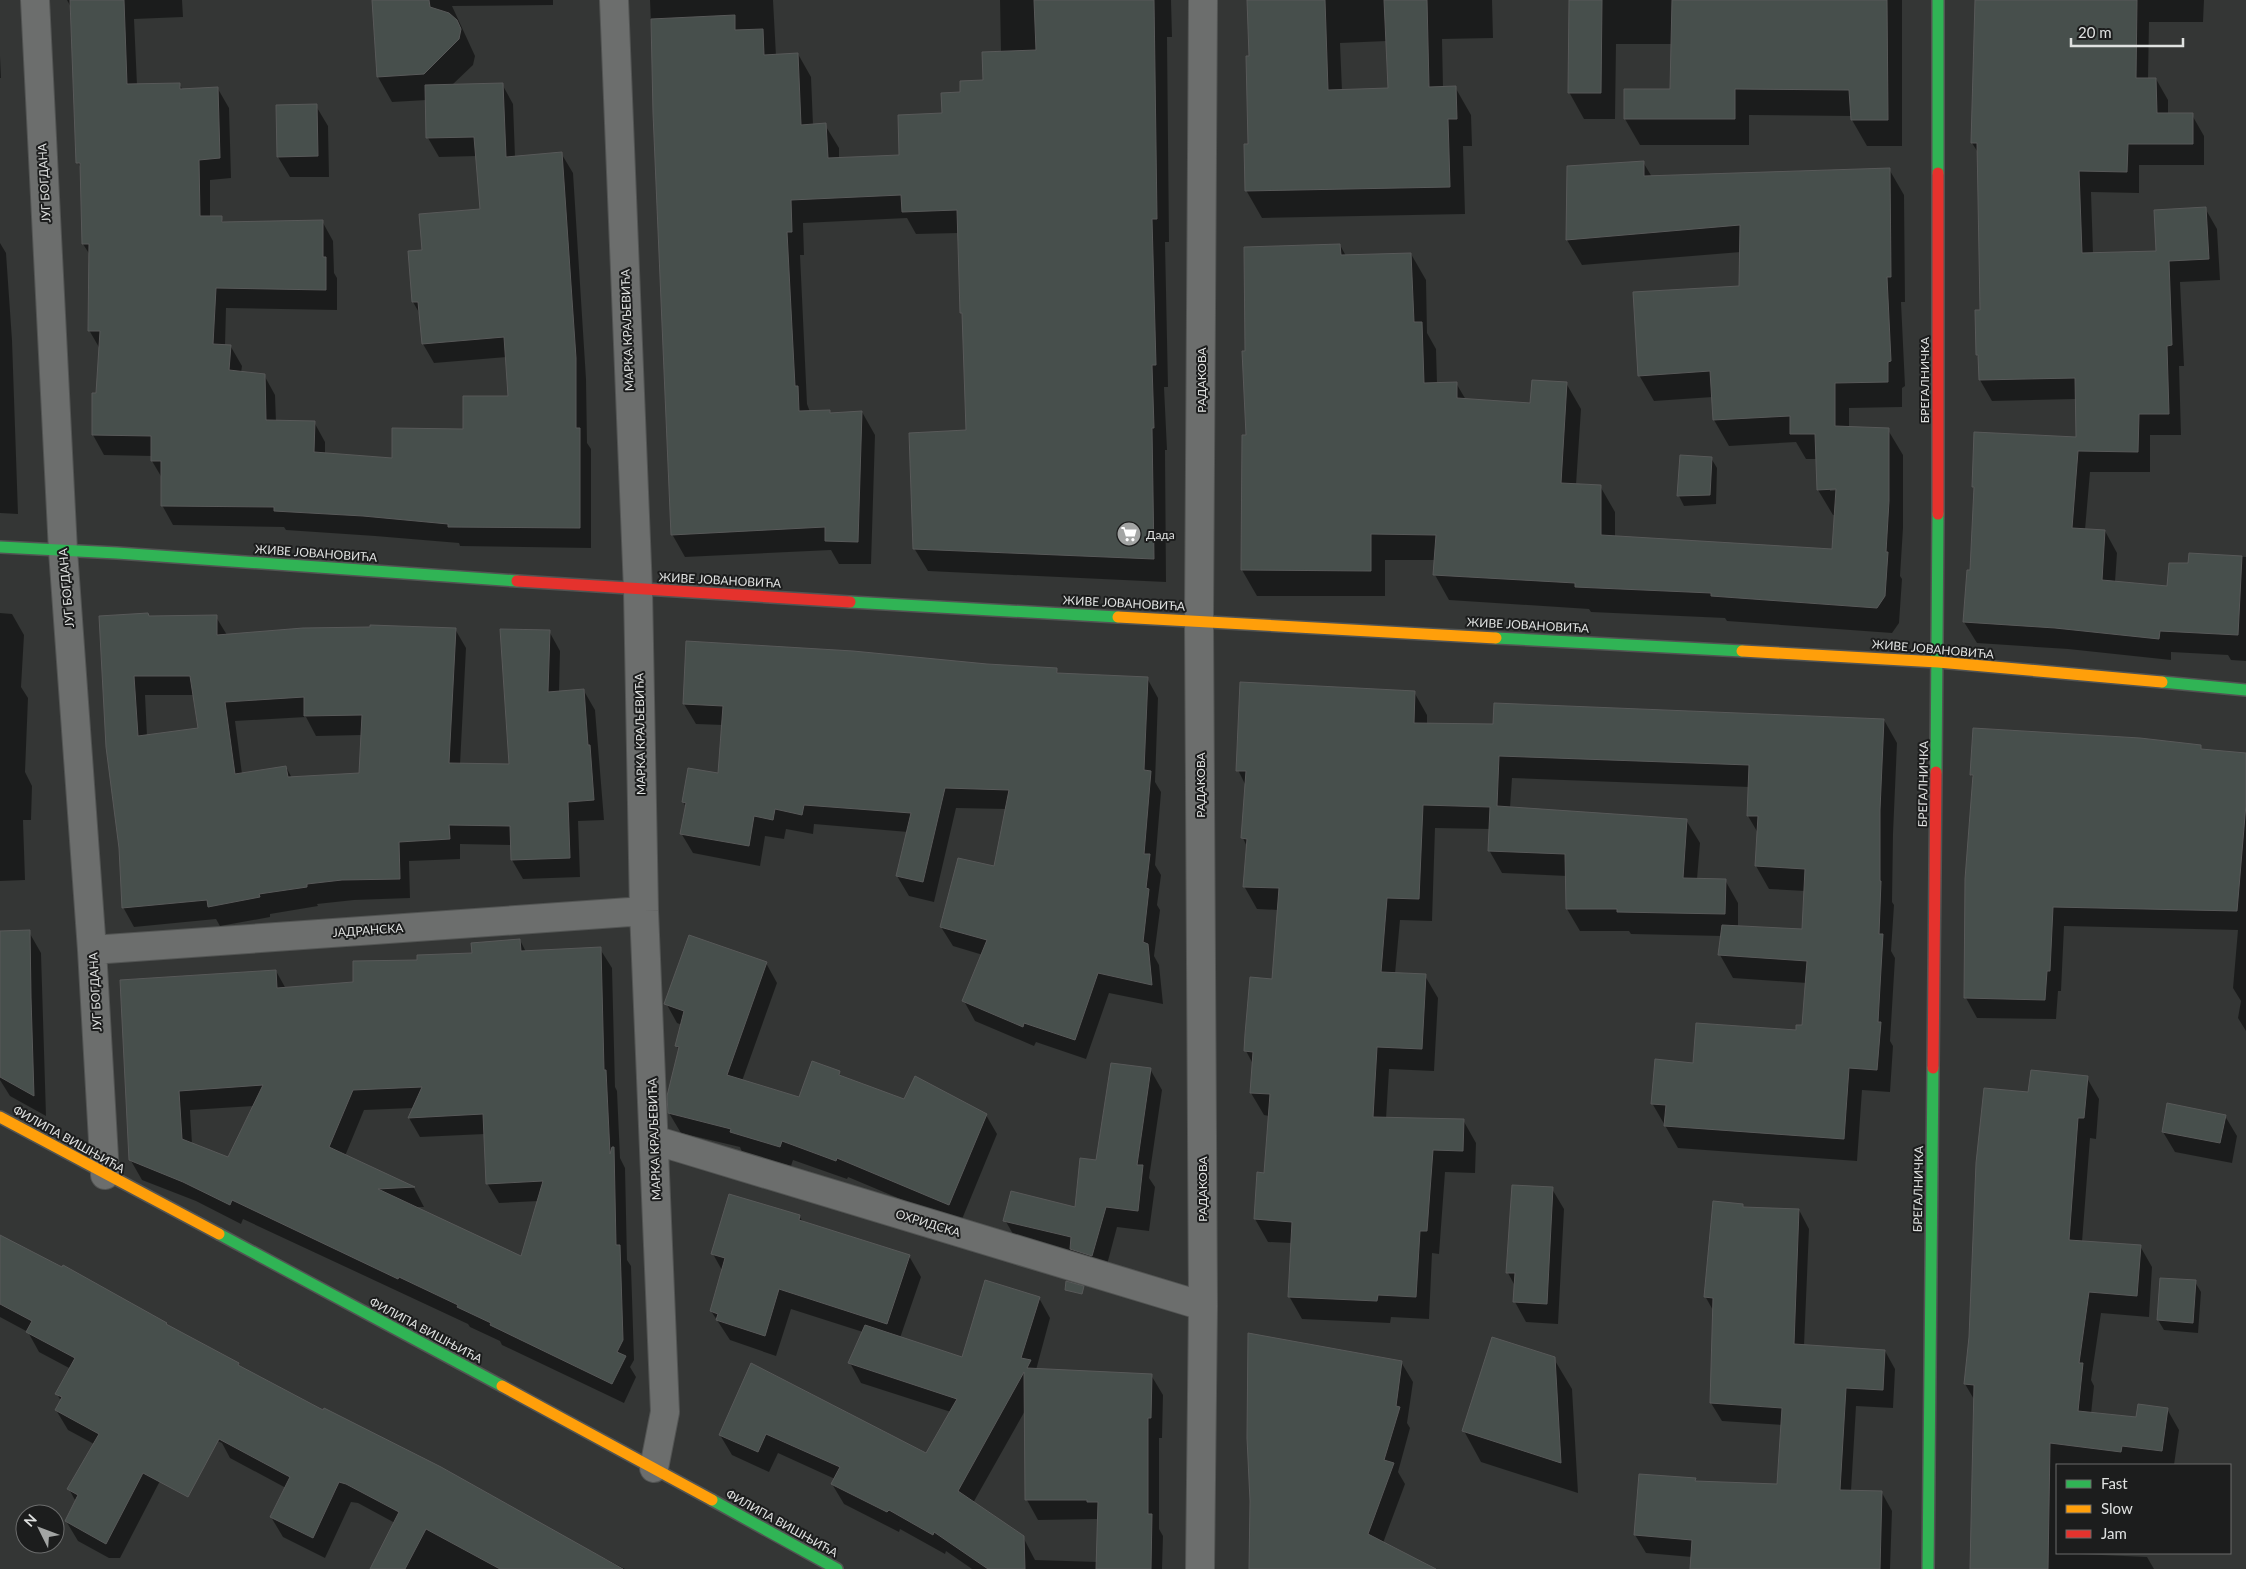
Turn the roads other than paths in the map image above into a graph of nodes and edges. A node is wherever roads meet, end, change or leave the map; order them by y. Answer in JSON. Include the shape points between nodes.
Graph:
{"nodes":[{"id":1,"x":35,"y":0,"type":"edge"},
{"id":2,"x":614,"y":0,"type":"edge"},
{"id":3,"x":1203,"y":0,"type":"edge"},
{"id":4,"x":1938,"y":0,"type":"edge"},
{"id":5,"x":0,"y":547,"type":"edge"},
{"id":6,"x":63,"y":551,"type":"junction"},
{"id":7,"x":638,"y":590,"type":"junction"},
{"id":8,"x":1199,"y":620,"type":"junction"},
{"id":9,"x":1938,"y":662,"type":"junction"},
{"id":10,"x":2246,"y":690,"type":"edge"},
{"id":11,"x":644,"y":911,"type":"junction"},
{"id":12,"x":92,"y":950,"type":"junction"},
{"id":13,"x":0,"y":1117,"type":"edge"},
{"id":14,"x":654,"y":1140,"type":"junction"},
{"id":15,"x":105,"y":1175,"type":"junction"},
{"id":16,"x":1203,"y":1306,"type":"junction"},
{"id":17,"x":654,"y":1468,"type":"junction"},
{"id":18,"x":837,"y":1569,"type":"edge"},
{"id":19,"x":1200,"y":1569,"type":"edge"},
{"id":20,"x":1928,"y":1569,"type":"edge"}],
"edges":[{"from":1,"to":6,"type":"street","name":"ЈУГ БОГДАНА"},
{"from":2,"to":7,"type":"street","name":"МАРКА КРАЉЕВИЋА"},
{"from":3,"to":8,"type":"street","name":"РАДАКОВА"},
{"from":4,"to":9,"type":"street","name":"БРЕГАЛНИЧКА"},
{"from":5,"to":6,"type":"street","name":"ЖИВЕ ЈОВАНОВИЋА"},
{"from":6,"to":7,"type":"street","name":"ЖИВЕ ЈОВАНОВИЋА"},
{"from":6,"to":12,"type":"street","name":"ЈУГ БОГДАНА"},
{"from":7,"to":8,"type":"street","name":"ЖИВЕ ЈОВАНОВИЋА"},
{"from":7,"to":11,"type":"street","name":"МАРКА КРАЉЕВИЋА"},
{"from":8,"to":9,"type":"street","name":"ЖИВЕ ЈОВАНОВИЋА"},
{"from":8,"to":16,"type":"street","name":"РАДАКОВА"},
{"from":9,"to":10,"type":"street","name":"ЖИВЕ ЈОВАНОВИЋА"},
{"from":9,"to":20,"type":"street","name":"БРЕГАЛНИЧКА"},
{"from":11,"to":12,"type":"street","name":"ЈАДРАНСКА"},
{"from":11,"to":14,"type":"street","name":"МАРКА КРАЉЕВИЋА"},
{"from":12,"to":15,"type":"street","name":"ЈУГ БОГДАНА"},
{"from":13,"to":15,"type":"street","name":"ФИЛИПА ВИШЊИЋА"},
{"from":14,"to":16,"type":"street","name":"ОХРИДСКА"},
{"from":14,"to":17,"type":"street","name":"МАРКА КРАЉЕВИЋА","via":[[665,1412]]},
{"from":15,"to":17,"type":"street","name":"ФИЛИПА ВИШЊИЋА"},
{"from":16,"to":19,"type":"street","name":"РАДАКОВА"},
{"from":17,"to":18,"type":"street","name":"ФИЛИПА ВИШЊИЋА"}]}
